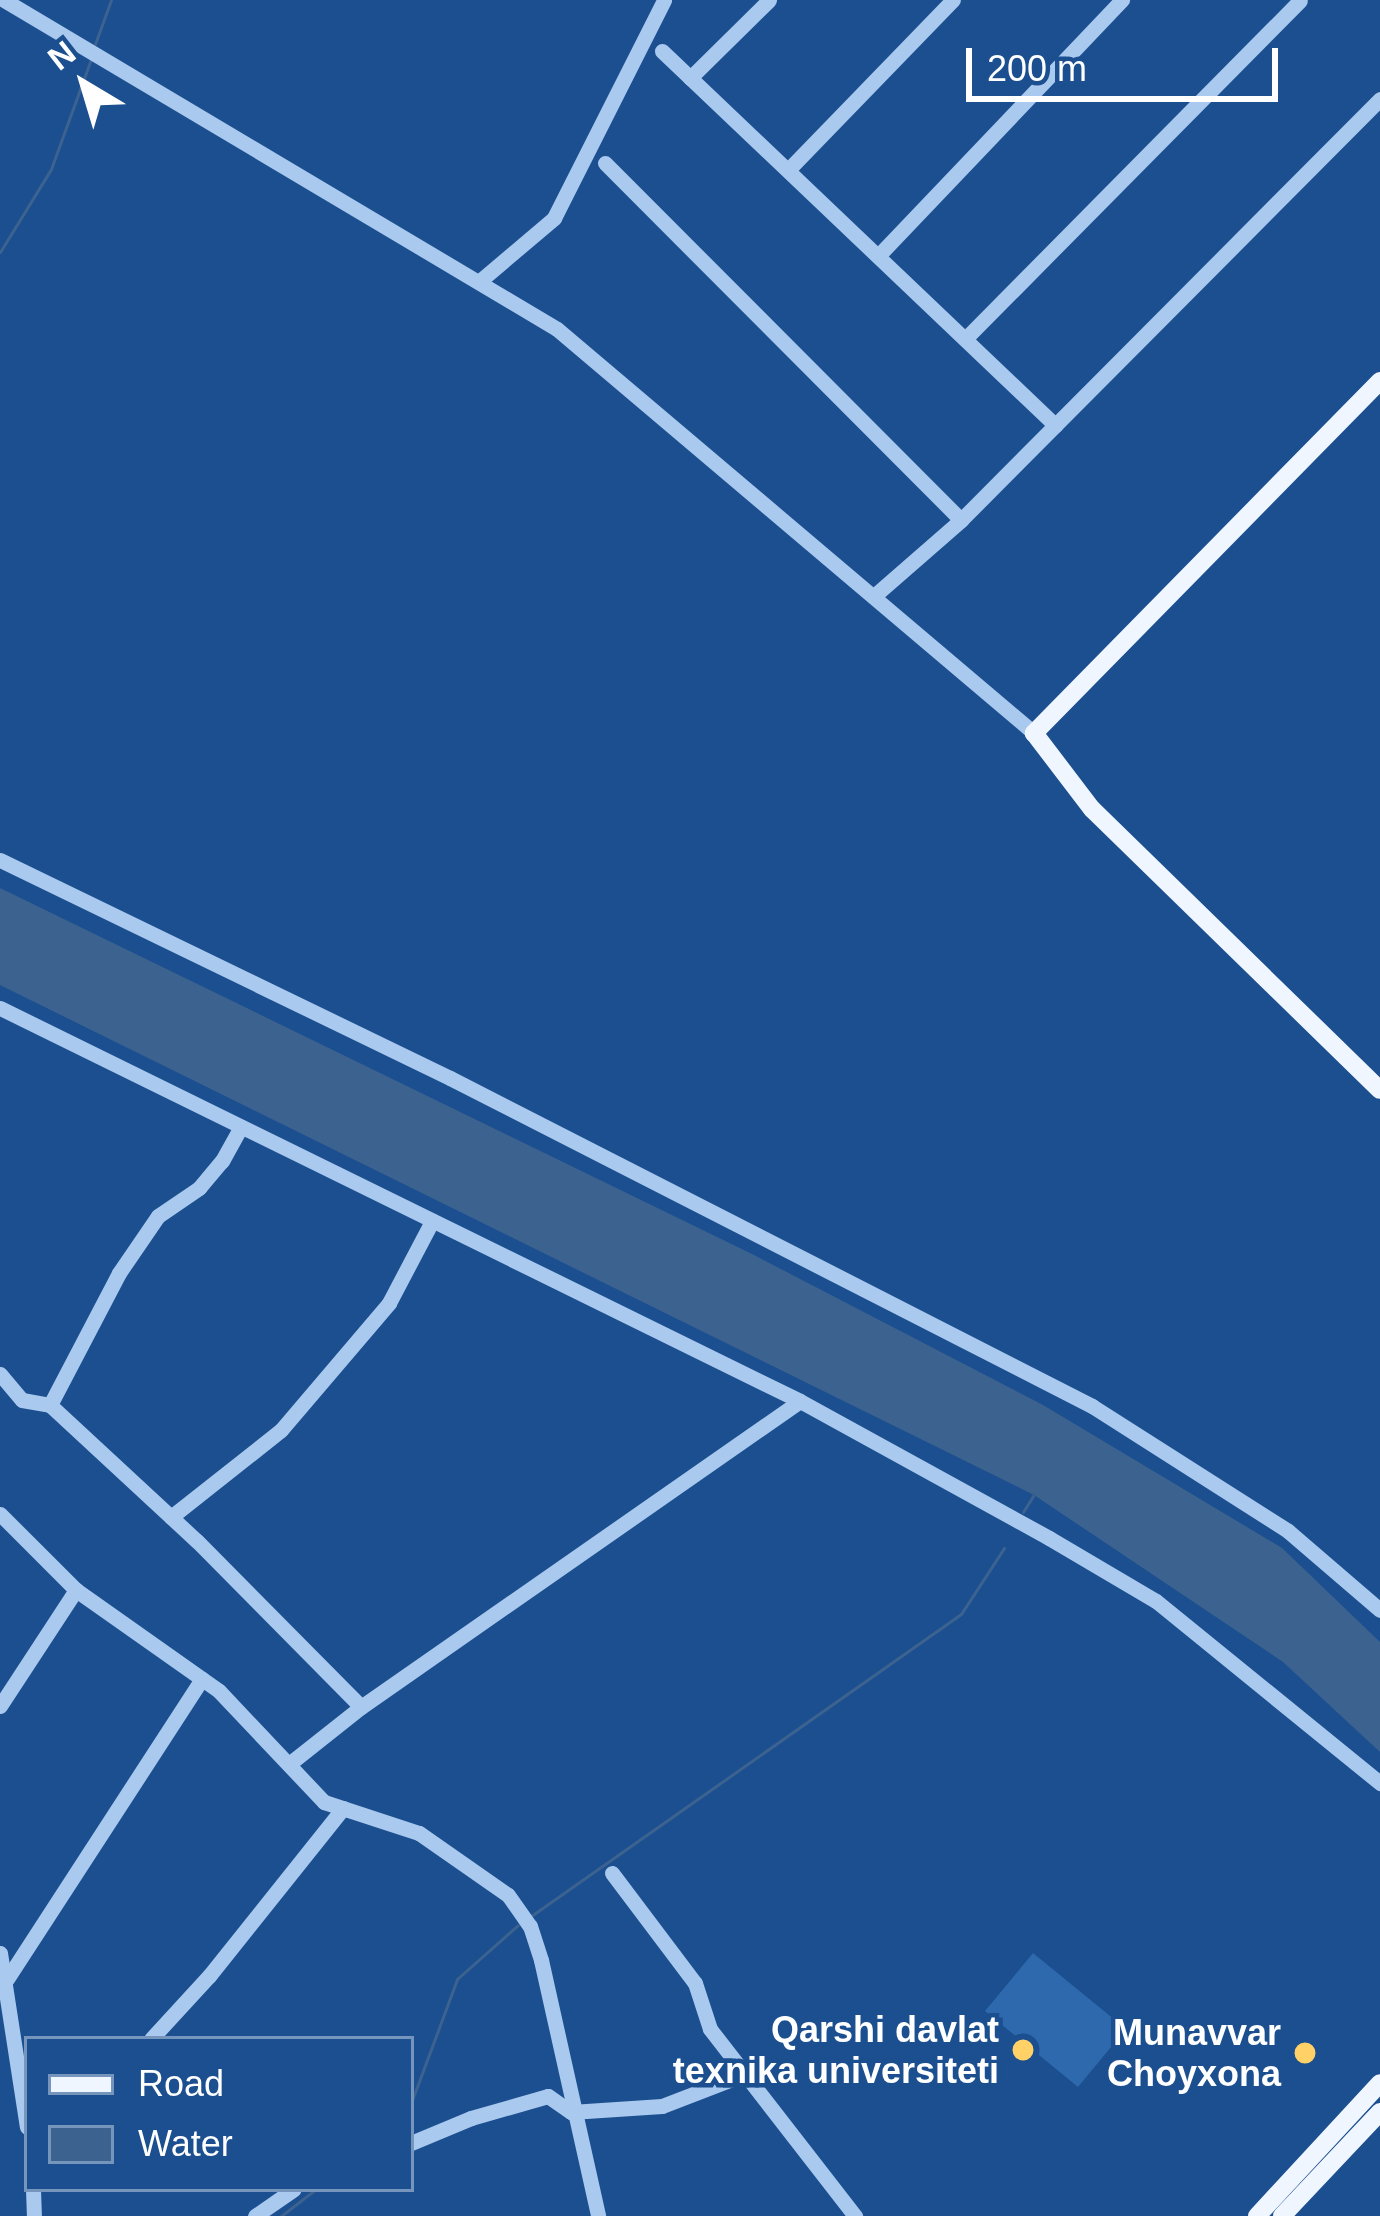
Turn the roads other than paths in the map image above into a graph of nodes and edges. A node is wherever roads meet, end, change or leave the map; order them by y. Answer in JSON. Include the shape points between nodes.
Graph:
{"nodes":[{"id":1,"x":4,"y":0,"type":"edge"},
{"id":2,"x":664,"y":0,"type":"edge"},
{"id":3,"x":769,"y":0,"type":"edge"},
{"id":4,"x":953,"y":0,"type":"edge"},
{"id":5,"x":1121,"y":0,"type":"edge"},
{"id":6,"x":1300,"y":1,"type":"edge"},
{"id":7,"x":662,"y":51,"type":"dead end"},
{"id":8,"x":690,"y":78,"type":"junction"},
{"id":9,"x":1380,"y":99,"type":"edge"},
{"id":10,"x":605,"y":163,"type":"dead end"},
{"id":11,"x":788,"y":170,"type":"junction"},
{"id":12,"x":878,"y":256,"type":"junction"},
{"id":13,"x":481,"y":280,"type":"junction"},
{"id":14,"x":965,"y":339,"type":"junction"},
{"id":15,"x":1380,"y":381,"type":"edge"},
{"id":16,"x":1055,"y":425,"type":"junction"},
{"id":17,"x":961,"y":520,"type":"junction"},
{"id":18,"x":874,"y":596,"type":"junction"},
{"id":19,"x":1034,"y":733,"type":"junction"},
{"id":20,"x":0,"y":860,"type":"edge"},
{"id":21,"x":5,"y":1011,"type":"edge"},
{"id":22,"x":0,"y":1030,"type":"edge"},
{"id":23,"x":1380,"y":1090,"type":"edge"},
{"id":24,"x":241,"y":1127,"type":"junction"},
{"id":25,"x":432,"y":1221,"type":"junction"},
{"id":26,"x":0,"y":1374,"type":"edge"},
{"id":27,"x":800,"y":1401,"type":"junction"},
{"id":28,"x":50,"y":1405,"type":"junction"},
{"id":29,"x":0,"y":1514,"type":"edge"},
{"id":30,"x":171,"y":1517,"type":"junction"},
{"id":31,"x":76,"y":1590,"type":"junction"},
{"id":32,"x":1380,"y":1610,"type":"edge"},
{"id":33,"x":202,"y":1679,"type":"junction"},
{"id":34,"x":0,"y":1706,"type":"edge"},
{"id":35,"x":362,"y":1707,"type":"junction"},
{"id":36,"x":289,"y":1764,"type":"junction"},
{"id":37,"x":1380,"y":1783,"type":"edge"},
{"id":38,"x":343,"y":1808,"type":"junction"},
{"id":39,"x":612,"y":1874,"type":"dead end"},
{"id":40,"x":0,"y":1953,"type":"edge"},
{"id":41,"x":7,"y":1978,"type":"junction"},
{"id":42,"x":154,"y":2036,"type":"edge"},
{"id":43,"x":745,"y":2074,"type":"junction"},
{"id":44,"x":1379,"y":2086,"type":"edge"},
{"id":45,"x":24,"y":2105,"type":"edge"},
{"id":46,"x":571,"y":2112,"type":"junction"},
{"id":47,"x":1380,"y":2112,"type":"edge"},
{"id":48,"x":414,"y":2142,"type":"edge"},
{"id":49,"x":290,"y":2192,"type":"edge"},
{"id":50,"x":255,"y":2216,"type":"edge"},
{"id":51,"x":598,"y":2216,"type":"edge"},
{"id":52,"x":855,"y":2216,"type":"edge"},
{"id":53,"x":1257,"y":2216,"type":"edge"},
{"id":54,"x":1282,"y":2216,"type":"edge"}],
"edges":[{"from":1,"to":13,"type":"street"},
{"from":2,"to":13,"type":"street","via":[[554,218]]},
{"from":3,"to":8,"type":"street"},
{"from":4,"to":11,"type":"street"},
{"from":5,"to":12,"type":"street"},
{"from":6,"to":14,"type":"street"},
{"from":7,"to":8,"type":"street"},
{"from":8,"to":11,"type":"street"},
{"from":9,"to":16,"type":"street"},
{"from":10,"to":17,"type":"street"},
{"from":11,"to":12,"type":"street"},
{"from":12,"to":14,"type":"street"},
{"from":13,"to":18,"type":"street","via":[[557,329]]},
{"from":14,"to":16,"type":"street"},
{"from":15,"to":19,"type":"main road"},
{"from":16,"to":17,"type":"street"},
{"from":17,"to":18,"type":"street"},
{"from":18,"to":19,"type":"street"},
{"from":19,"to":23,"type":"main road","via":[[1092,809]]},
{"from":20,"to":32,"type":"street","via":[[450,1078],[1092,1406],[1288,1532]]},
{"from":21,"to":22,"type":"street"},
{"from":21,"to":24,"type":"street"},
{"from":24,"to":25,"type":"street"},
{"from":24,"to":28,"type":"street","via":[[222,1161],[158,1216],[118,1273]]},
{"from":25,"to":27,"type":"street"},
{"from":25,"to":30,"type":"street","via":[[389,1303],[281,1430]]},
{"from":26,"to":28,"type":"street","via":[[22,1400]]},
{"from":27,"to":35,"type":"street"},
{"from":27,"to":37,"type":"street","via":[[1156,1601]]},
{"from":28,"to":30,"type":"street"},
{"from":29,"to":31,"type":"street"},
{"from":30,"to":35,"type":"street"},
{"from":31,"to":33,"type":"street"},
{"from":31,"to":34,"type":"street"},
{"from":33,"to":36,"type":"street"},
{"from":33,"to":41,"type":"street"},
{"from":35,"to":36,"type":"street"},
{"from":36,"to":38,"type":"street","via":[[324,1802]]},
{"from":38,"to":42,"type":"street"},
{"from":38,"to":46,"type":"street","via":[[418,1833],[508,1894],[541,1960]]},
{"from":39,"to":43,"type":"street","via":[[695,1983],[710,2029]]},
{"from":40,"to":41,"type":"street"},
{"from":41,"to":45,"type":"street"},
{"from":43,"to":46,"type":"street","via":[[662,2106]]},
{"from":43,"to":52,"type":"street"},
{"from":44,"to":53,"type":"main road"},
{"from":46,"to":48,"type":"street","via":[[548,2096]]},
{"from":46,"to":51,"type":"street"},
{"from":47,"to":54,"type":"main road"},
{"from":49,"to":50,"type":"street"}]}
